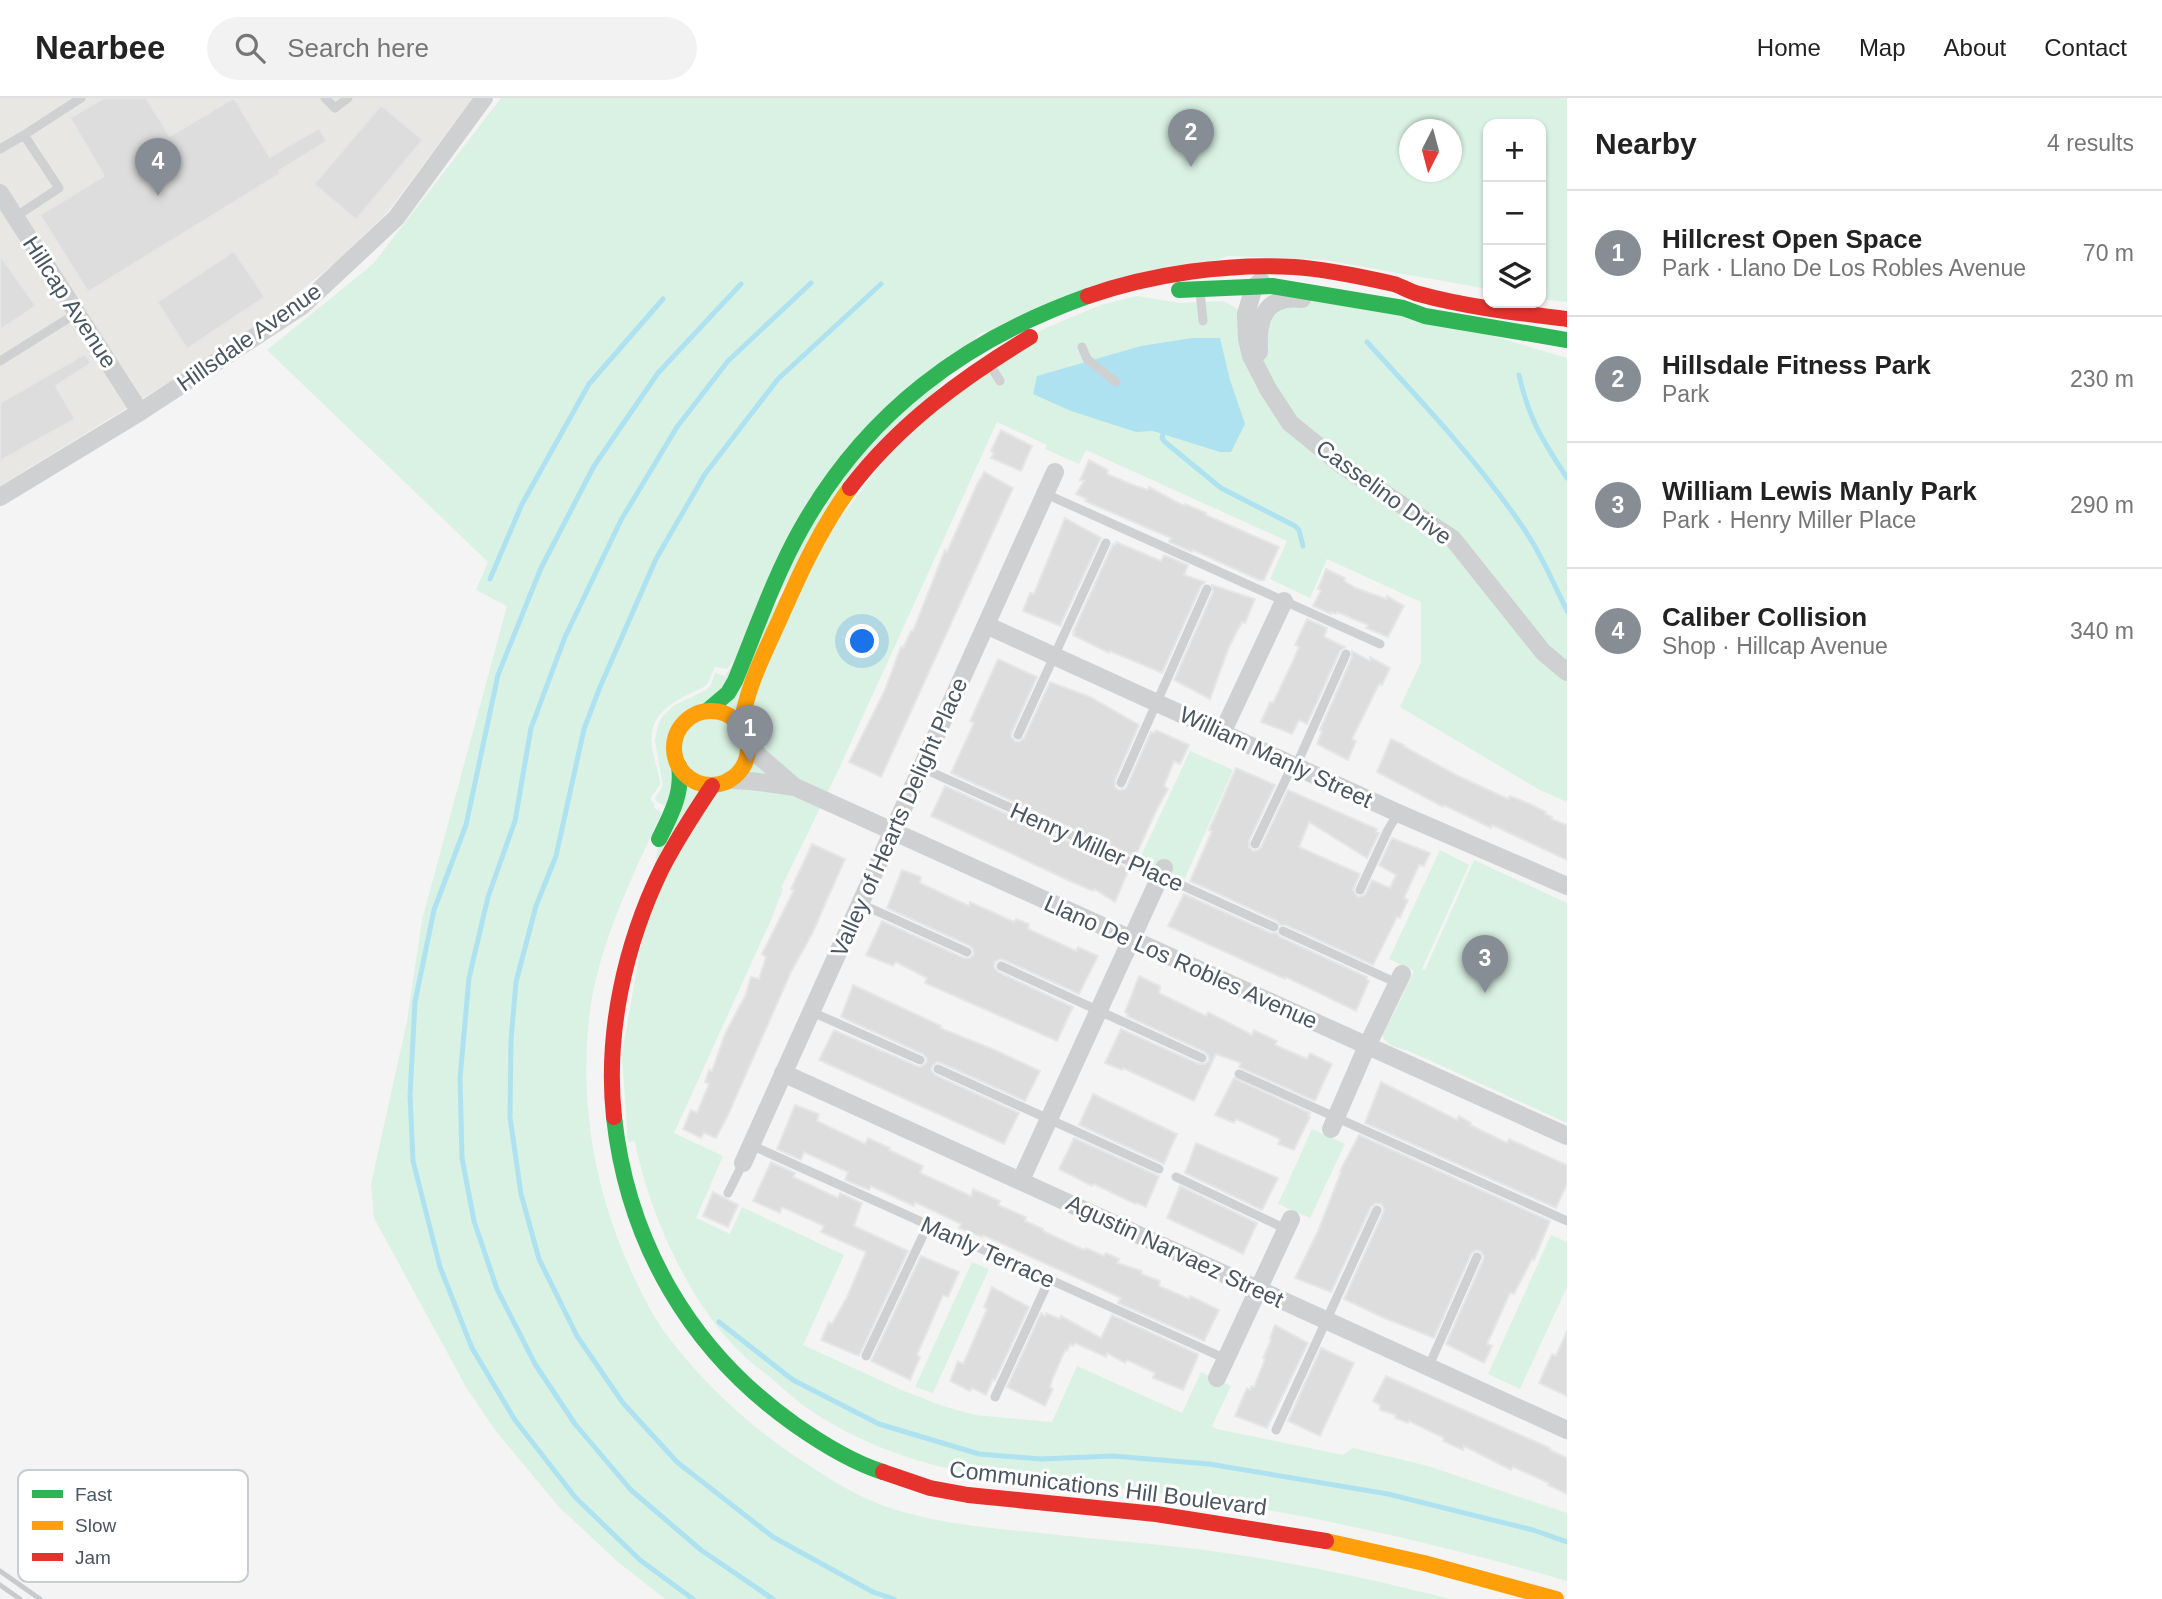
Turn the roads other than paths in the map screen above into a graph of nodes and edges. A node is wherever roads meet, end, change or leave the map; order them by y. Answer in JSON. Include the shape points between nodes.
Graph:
{"nodes":[{"id":1,"x":81,"y":98,"type":"edge"},
{"id":2,"x":325,"y":98,"type":"edge"},
{"id":3,"x":348,"y":98,"type":"edge"},
{"id":4,"x":484,"y":98,"type":"edge"},
{"id":5,"x":24,"y":135,"type":"junction"},
{"id":6,"x":0,"y":149,"type":"edge"},
{"id":7,"x":0,"y":194,"type":"edge"},
{"id":8,"x":15,"y":217,"type":"junction"},
{"id":9,"x":1254,"y":287,"type":"junction"},
{"id":10,"x":1199,"y":288,"type":"junction"},
{"id":11,"x":1417,"y":295,"type":"junction"},
{"id":12,"x":77,"y":313,"type":"junction"},
{"id":13,"x":1425,"y":316,"type":"junction"},
{"id":14,"x":1567,"y":318,"type":"edge"},
{"id":15,"x":1203,"y":321,"type":"dead end"},
{"id":16,"x":1567,"y":340,"type":"edge"},
{"id":17,"x":1082,"y":347,"type":"dead end"},
{"id":18,"x":0,"y":361,"type":"edge"},
{"id":19,"x":988,"y":362,"type":"junction"},
{"id":20,"x":1260,"y":373,"type":"junction"},
{"id":21,"x":1000,"y":381,"type":"dead end"},
{"id":22,"x":1116,"y":382,"type":"dead end"},
{"id":23,"x":140,"y":412,"type":"junction"},
{"id":24,"x":1055,"y":472,"type":"dead end"},
{"id":25,"x":5,"y":491,"type":"edge"},
{"id":26,"x":1046,"y":494,"type":"junction"},
{"id":27,"x":1105,"y":543,"type":"dead end"},
{"id":28,"x":1207,"y":589,"type":"dead end"},
{"id":29,"x":1284,"y":601,"type":"junction"},
{"id":30,"x":986,"y":625,"type":"junction"},
{"id":31,"x":1380,"y":644,"type":"dead end"},
{"id":32,"x":1346,"y":654,"type":"dead end"},
{"id":33,"x":1054,"y":656,"type":"junction"},
{"id":34,"x":1567,"y":672,"type":"edge"},
{"id":35,"x":1157,"y":702,"type":"junction"},
{"id":36,"x":708,"y":710,"type":"junction"},
{"id":37,"x":1223,"y":732,"type":"junction"},
{"id":38,"x":744,"y":734,"type":"junction"},
{"id":39,"x":1018,"y":735,"type":"dead end"},
{"id":40,"x":1294,"y":765,"type":"junction"},
{"id":41,"x":679,"y":766,"type":"junction"},
{"id":42,"x":920,"y":767,"type":"junction"},
{"id":43,"x":730,"y":780,"type":"junction"},
{"id":44,"x":1121,"y":783,"type":"dead end"},
{"id":45,"x":712,"y":786,"type":"junction"},
{"id":46,"x":795,"y":787,"type":"junction"},
{"id":47,"x":1398,"y":813,"type":"junction"},
{"id":48,"x":892,"y":831,"type":"junction"},
{"id":49,"x":1255,"y":844,"type":"dead end"},
{"id":50,"x":1162,"y":872,"type":"junction"},
{"id":51,"x":1567,"y":886,"type":"edge"},
{"id":52,"x":1360,"y":890,"type":"dead end"},
{"id":53,"x":859,"y":903,"type":"junction"},
{"id":54,"x":624,"y":917,"type":"dead end"},
{"id":55,"x":1131,"y":939,"type":"junction"},
{"id":56,"x":967,"y":952,"type":"dead end"},
{"id":57,"x":1001,"y":966,"type":"dead end"},
{"id":58,"x":1399,"y":979,"type":"joint"},
{"id":59,"x":1097,"y":1010,"type":"junction"},
{"id":60,"x":812,"y":1012,"type":"junction"},
{"id":61,"x":1367,"y":1046,"type":"junction"},
{"id":62,"x":1202,"y":1058,"type":"dead end"},
{"id":63,"x":920,"y":1060,"type":"dead end"},
{"id":64,"x":939,"y":1069,"type":"dead end"},
{"id":65,"x":783,"y":1073,"type":"junction"},
{"id":66,"x":1239,"y":1074,"type":"dead end"},
{"id":67,"x":1049,"y":1119,"type":"junction"},
{"id":68,"x":1334,"y":1124,"type":"junction"},
{"id":69,"x":1567,"y":1136,"type":"edge"},
{"id":70,"x":751,"y":1145,"type":"junction"},
{"id":71,"x":743,"y":1163,"type":"joint"},
{"id":72,"x":1159,"y":1170,"type":"dead end"},
{"id":73,"x":1176,"y":1177,"type":"dead end"},
{"id":74,"x":1021,"y":1180,"type":"junction"},
{"id":75,"x":728,"y":1193,"type":"dead end"},
{"id":76,"x":1377,"y":1209,"type":"dead end"},
{"id":77,"x":1567,"y":1221,"type":"edge"},
{"id":78,"x":1288,"y":1224,"type":"joint"},
{"id":79,"x":928,"y":1225,"type":"junction"},
{"id":80,"x":1477,"y":1257,"type":"dead end"},
{"id":81,"x":1049,"y":1280,"type":"junction"},
{"id":82,"x":1258,"y":1289,"type":"junction"},
{"id":83,"x":1326,"y":1320,"type":"junction"},
{"id":84,"x":866,"y":1356,"type":"dead end"},
{"id":85,"x":1226,"y":1359,"type":"junction"},
{"id":86,"x":1428,"y":1368,"type":"junction"},
{"id":87,"x":1217,"y":1378,"type":"dead end"},
{"id":88,"x":995,"y":1397,"type":"dead end"},
{"id":89,"x":1566,"y":1427,"type":"edge"},
{"id":90,"x":1276,"y":1430,"type":"dead end"},
{"id":91,"x":812,"y":1455,"type":"dead end"},
{"id":92,"x":1507,"y":1599,"type":"edge"},
{"id":93,"x":1556,"y":1599,"type":"edge"}],
"edges":[{"from":1,"to":5,"type":"lane"},
{"from":2,"to":3,"type":"lane","via":[[335,108]]},
{"from":4,"to":23,"type":"street","name":"Hillsdale Avenue","via":[[396,218],[302,306]]},
{"from":5,"to":6,"type":"lane"},
{"from":5,"to":8,"type":"lane","via":[[59,188]]},
{"from":7,"to":8,"type":"street","name":"Hillcap Avenue"},
{"from":8,"to":12,"type":"street","name":"Hillcap Avenue"},
{"from":9,"to":10,"type":"street"},
{"from":9,"to":11,"type":"street","via":[[1282,277]]},
{"from":9,"to":13,"type":"street","via":[[1316,293]]},
{"from":9,"to":20,"type":"street","name":"Casselino Drive","via":[[1246,314],[1247,340]]},
{"from":10,"to":15,"type":"lane"},
{"from":10,"to":19,"type":"street","via":[[1101,304],[1046,328]]},
{"from":11,"to":14,"type":"street"},
{"from":11,"to":36,"type":"street","via":[[1397,285],[1296,267],[1185,272],[1119,285],[1052,309],[985,342],[903,401],[850,455],[801,529],[735,681]]},
{"from":12,"to":18,"type":"lane"},
{"from":12,"to":23,"type":"street","name":"Hillcap Avenue"},
{"from":13,"to":16,"type":"street"},
{"from":13,"to":20,"type":"street","via":[[1397,316],[1289,298],[1275,303],[1262,318]]},
{"from":17,"to":22,"type":"lane","via":[[1087,359]]},
{"from":19,"to":21,"type":"lane"},
{"from":19,"to":38,"type":"street","via":[[916,417],[848,490],[793,588],[746,695]]},
{"from":20,"to":34,"type":"street","name":"Casselino Drive","via":[[1290,423],[1343,466],[1452,539],[1543,652]]},
{"from":23,"to":25,"type":"street","name":"Hillsdale Avenue"},
{"from":24,"to":26,"type":"street","name":"Valley of Hearts Delight Place"},
{"from":26,"to":29,"type":"lane"},
{"from":26,"to":30,"type":"street","name":"Valley of Hearts Delight Place"},
{"from":27,"to":33,"type":"lane"},
{"from":28,"to":35,"type":"lane"},
{"from":29,"to":31,"type":"lane"},
{"from":29,"to":37,"type":"street"},
{"from":30,"to":33,"type":"street","name":"William Manly Street"},
{"from":30,"to":42,"type":"street","name":"Valley of Hearts Delight Place"},
{"from":32,"to":40,"type":"lane"},
{"from":33,"to":35,"type":"street","name":"William Manly Street"},
{"from":33,"to":39,"type":"lane"},
{"from":35,"to":37,"type":"street","name":"William Manly Street"},
{"from":35,"to":44,"type":"lane"},
{"from":36,"to":38,"type":"street","via":[[727,714]]},
{"from":36,"to":41,"type":"street","via":[[693,714],[678,729],[674,748]]},
{"from":37,"to":40,"type":"street","name":"William Manly Street"},
{"from":38,"to":43,"type":"street","via":[[745,762]]},
{"from":38,"to":46,"type":"street","name":"Llano De Los Robles Avenue","via":[[759,756]]},
{"from":40,"to":47,"type":"street","name":"William Manly Street"},
{"from":40,"to":49,"type":"lane"},
{"from":41,"to":45,"type":"street","via":[[692,780]]},
{"from":41,"to":54,"type":"street","via":[[682,784],[674,810]]},
{"from":42,"to":48,"type":"street","name":"Valley of Hearts Delight Place"},
{"from":42,"to":50,"type":"lane","name":"Henry Miller Place"},
{"from":43,"to":45,"type":"street"},
{"from":43,"to":46,"type":"street","name":"Llano De Los Robles Avenue"},
{"from":45,"to":93,"type":"street","name":"Communications Hill Boulevard","via":[[690,817],[657,881],[631,946],[615,1018],[612,1102],[620,1160],[645,1242],[700,1335],[738,1378],[845,1460],[891,1476],[954,1493],[1183,1517],[1304,1537],[1445,1568]]},
{"from":46,"to":48,"type":"street","name":"Llano De Los Robles Avenue"},
{"from":47,"to":51,"type":"street","name":"William Manly Street"},
{"from":47,"to":52,"type":"lane"},
{"from":48,"to":53,"type":"street","name":"Valley of Hearts Delight Place"},
{"from":48,"to":55,"type":"street","name":"Llano De Los Robles Avenue"},
{"from":50,"to":55,"type":"street"},
{"from":50,"to":58,"type":"lane","name":"Henry Miller Place","via":[[1279,930]]},
{"from":53,"to":56,"type":"lane"},
{"from":53,"to":60,"type":"street","name":"Valley of Hearts Delight Place"},
{"from":55,"to":59,"type":"street"},
{"from":55,"to":61,"type":"street","name":"Llano De Los Robles Avenue"},
{"from":57,"to":59,"type":"lane"},
{"from":58,"to":61,"type":"street","name":"Henry Miller Place"},
{"from":59,"to":62,"type":"lane"},
{"from":59,"to":67,"type":"street"},
{"from":60,"to":63,"type":"lane"},
{"from":60,"to":65,"type":"street","name":"Valley of Hearts Delight Place"},
{"from":61,"to":68,"type":"street","name":"Henry Miller Place"},
{"from":61,"to":69,"type":"street","name":"Llano De Los Robles Avenue"},
{"from":64,"to":67,"type":"lane"},
{"from":65,"to":70,"type":"street","name":"Valley of Hearts Delight Place"},
{"from":65,"to":74,"type":"street","name":"Agustin Narvaez Street"},
{"from":66,"to":68,"type":"lane"},
{"from":67,"to":72,"type":"lane"},
{"from":67,"to":74,"type":"street"},
{"from":68,"to":77,"type":"lane"},
{"from":70,"to":71,"type":"street","name":"Valley of Hearts Delight Place"},
{"from":70,"to":79,"type":"lane","name":"Manly Terrace"},
{"from":71,"to":75,"type":"lane"},
{"from":73,"to":78,"type":"lane"},
{"from":74,"to":82,"type":"street","name":"Agustin Narvaez Street"},
{"from":76,"to":83,"type":"lane"},
{"from":78,"to":82,"type":"street"},
{"from":79,"to":81,"type":"lane","name":"Manly Terrace"},
{"from":79,"to":84,"type":"lane"},
{"from":80,"to":86,"type":"lane"},
{"from":81,"to":85,"type":"lane","name":"Manly Terrace"},
{"from":81,"to":88,"type":"lane"},
{"from":82,"to":83,"type":"street","name":"Agustin Narvaez Street"},
{"from":82,"to":85,"type":"street"},
{"from":83,"to":86,"type":"street","name":"Agustin Narvaez Street"},
{"from":83,"to":90,"type":"lane"},
{"from":85,"to":87,"type":"street"},
{"from":86,"to":89,"type":"street","name":"Agustin Narvaez Street"},
{"from":91,"to":92,"type":"street","name":"Communications Hill Boulevard","via":[[870,1483],[971,1511],[1247,1541],[1345,1559]]}]}
